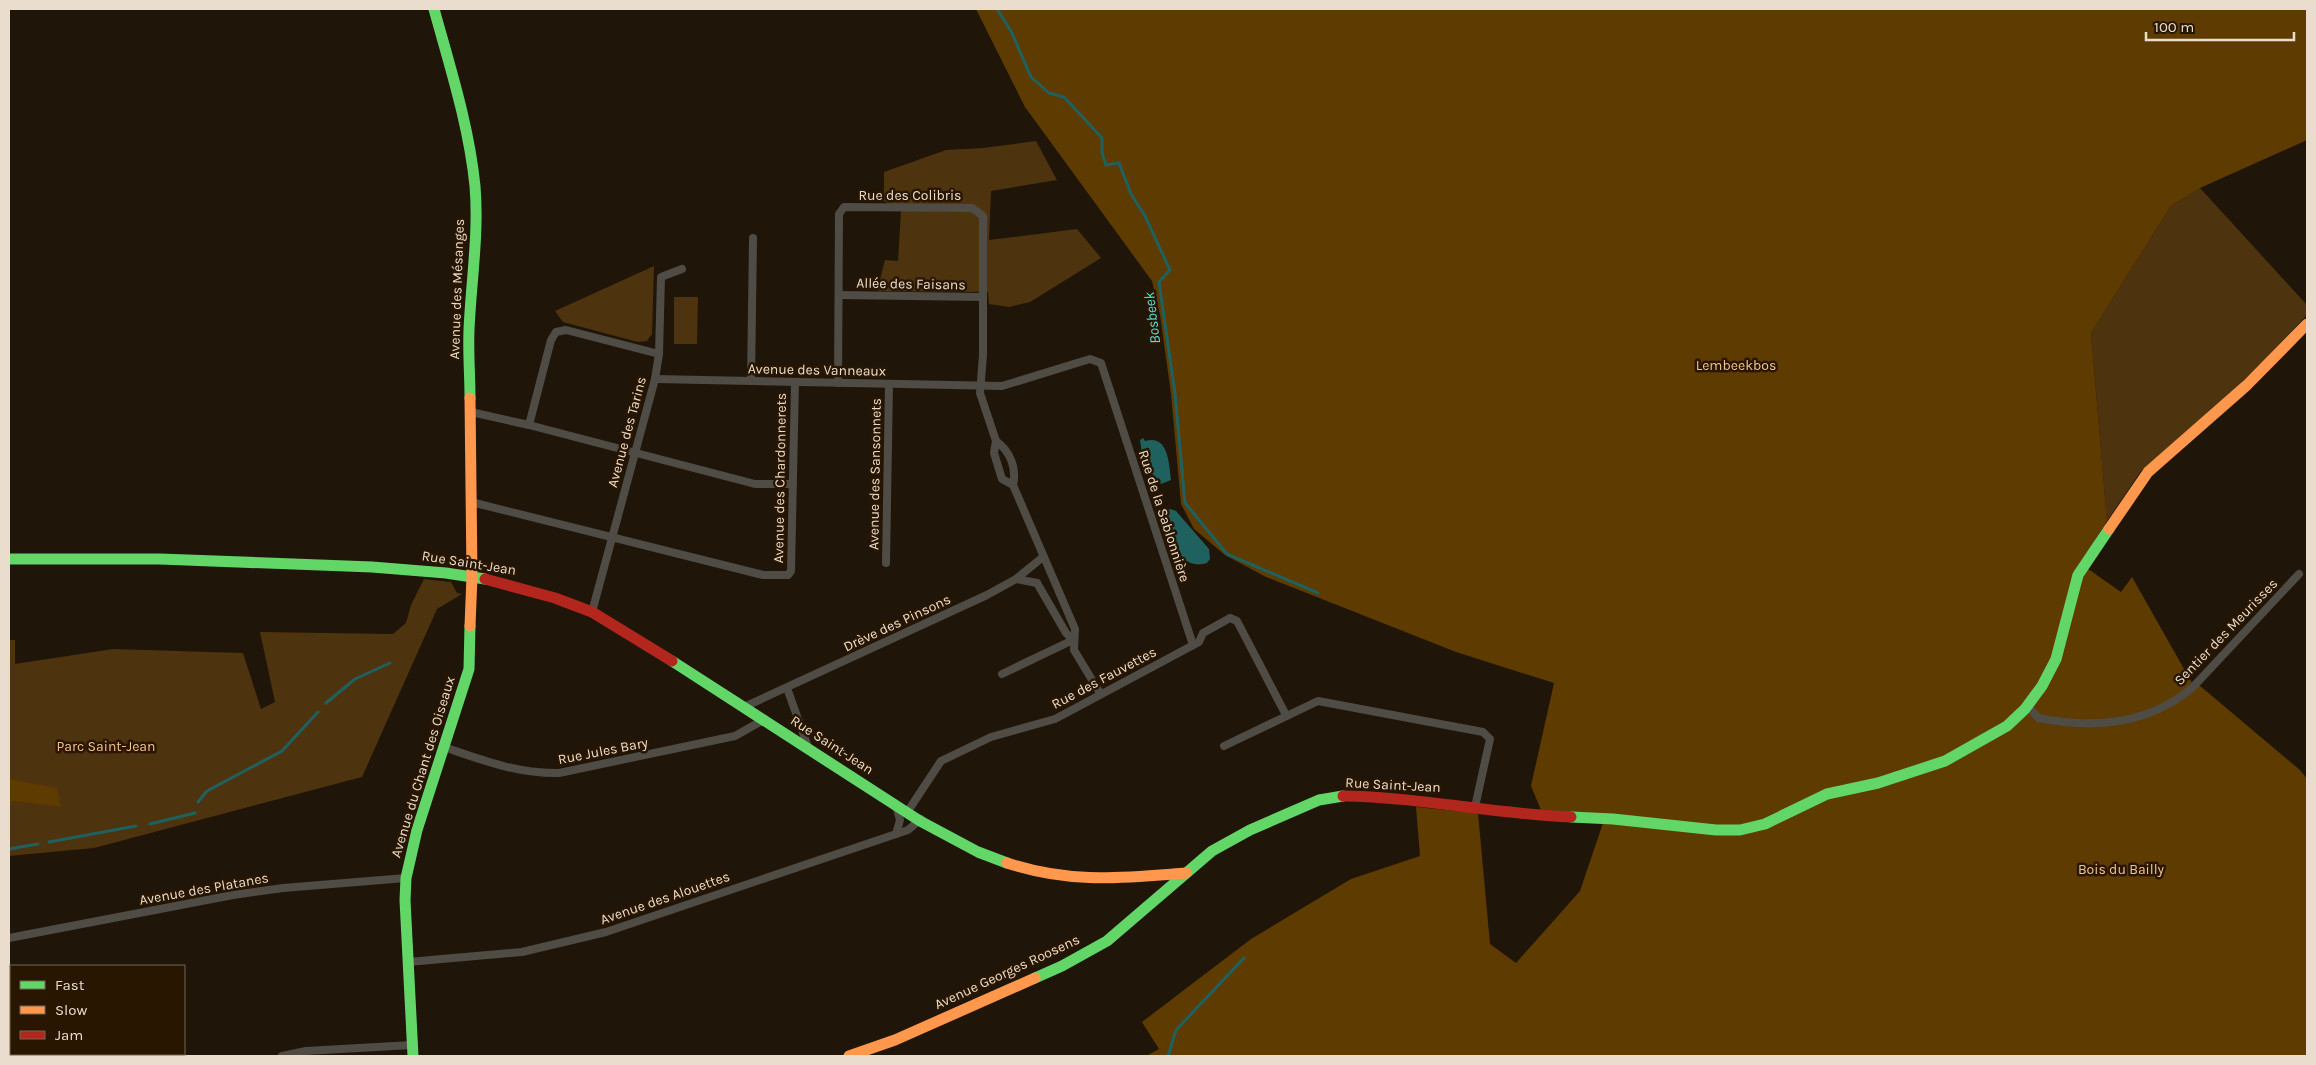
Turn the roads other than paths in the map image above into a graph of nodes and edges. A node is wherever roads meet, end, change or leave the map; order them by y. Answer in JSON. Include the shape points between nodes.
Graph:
{"nodes":[{"id":1,"x":434,"y":9,"type":"edge"},
{"id":2,"x":753,"y":238,"type":"dead end"},
{"id":3,"x":682,"y":269,"type":"dead end"},
{"id":4,"x":839,"y":295,"type":"junction"},
{"id":5,"x":984,"y":297,"type":"junction"},
{"id":6,"x":2307,"y":324,"type":"edge"},
{"id":7,"x":659,"y":354,"type":"junction"},
{"id":8,"x":655,"y":379,"type":"junction"},
{"id":9,"x":751,"y":381,"type":"junction"},
{"id":10,"x":795,"y":382,"type":"junction"},
{"id":11,"x":838,"y":383,"type":"junction"},
{"id":12,"x":888,"y":384,"type":"junction"},
{"id":13,"x":979,"y":386,"type":"junction"},
{"id":14,"x":470,"y":412,"type":"junction"},
{"id":15,"x":529,"y":425,"type":"junction"},
{"id":16,"x":996,"y":441,"type":"junction"},
{"id":17,"x":634,"y":453,"type":"junction"},
{"id":18,"x":793,"y":484,"type":"junction"},
{"id":19,"x":1013,"y":485,"type":"junction"},
{"id":20,"x":471,"y":502,"type":"junction"},
{"id":21,"x":613,"y":537,"type":"junction"},
{"id":22,"x":1043,"y":557,"type":"junction"},
{"id":23,"x":9,"y":559,"type":"edge"},
{"id":24,"x":886,"y":563,"type":"dead end"},
{"id":25,"x":2299,"y":574,"type":"dead end"},
{"id":26,"x":472,"y":576,"type":"junction"},
{"id":27,"x":1052,"y":576,"type":"junction"},
{"id":28,"x":1016,"y":579,"type":"junction"},
{"id":29,"x":1037,"y":583,"type":"junction"},
{"id":30,"x":592,"y":612,"type":"junction"},
{"id":31,"x":1073,"y":640,"type":"junction"},
{"id":32,"x":1193,"y":645,"type":"junction"},
{"id":33,"x":1002,"y":674,"type":"dead end"},
{"id":34,"x":787,"y":688,"type":"junction"},
{"id":35,"x":1100,"y":693,"type":"junction"},
{"id":36,"x":2028,"y":706,"type":"junction"},
{"id":37,"x":744,"y":707,"type":"junction"},
{"id":38,"x":1286,"y":715,"type":"junction"},
{"id":39,"x":764,"y":719,"type":"junction"},
{"id":40,"x":1224,"y":746,"type":"dead end"},
{"id":41,"x":444,"y":747,"type":"junction"},
{"id":42,"x":808,"y":747,"type":"junction"},
{"id":43,"x":895,"y":803,"type":"junction"},
{"id":44,"x":1475,"y":807,"type":"junction"},
{"id":45,"x":908,"y":812,"type":"junction"},
{"id":46,"x":921,"y":819,"type":"junction"},
{"id":47,"x":896,"y":834,"type":"junction"},
{"id":48,"x":1186,"y":873,"type":"junction"},
{"id":49,"x":406,"y":878,"type":"junction"},
{"id":50,"x":9,"y":938,"type":"edge"},
{"id":51,"x":408,"y":962,"type":"junction"},
{"id":52,"x":413,"y":1051,"type":"edge"},
{"id":53,"x":282,"y":1056,"type":"edge"},
{"id":54,"x":849,"y":1056,"type":"edge"}],
"edges":[{"from":1,"to":14,"type":"street","name":"Avenue des Mésanges","via":[[463,119],[475,186],[476,236],[469,331]]},
{"from":2,"to":9,"type":"street"},
{"from":3,"to":7,"type":"street","name":"Avenue des Tarins","via":[[661,277]]},
{"from":4,"to":5,"type":"street","name":"Allée des Faisans"},
{"from":4,"to":5,"type":"street","name":"Rue des Colibris","via":[[839,214],[844,207],[972,208],[983,216]]},
{"from":4,"to":11,"type":"street"},
{"from":5,"to":13,"type":"street","name":"Rue des Colibris"},
{"from":6,"to":36,"type":"street","name":"Rue Saint-Jean","via":[[2247,385],[2148,472],[2095,548],[2074,585],[2056,659]]},
{"from":7,"to":8,"type":"street","name":"Avenue des Tarins"},
{"from":7,"to":15,"type":"street","via":[[566,330],[556,332],[551,340]]},
{"from":8,"to":9,"type":"street","name":"Avenue des Vanneaux"},
{"from":8,"to":17,"type":"street","name":"Avenue des Tarins"},
{"from":9,"to":10,"type":"street","name":"Avenue des Vanneaux"},
{"from":10,"to":11,"type":"street","name":"Avenue des Vanneaux"},
{"from":10,"to":18,"type":"street","name":"Avenue des Chardonnerets"},
{"from":11,"to":12,"type":"street","name":"Avenue des Vanneaux"},
{"from":12,"to":13,"type":"street","name":"Avenue des Vanneaux"},
{"from":12,"to":24,"type":"street","name":"Avenue des Sansonnets"},
{"from":13,"to":16,"type":"street"},
{"from":13,"to":32,"type":"street","name":"Rue de la Sablonnière","via":[[1008,385],[1090,359],[1100,363]]},
{"from":14,"to":15,"type":"street"},
{"from":14,"to":20,"type":"street","name":"Avenue des Mésanges"},
{"from":15,"to":17,"type":"street"},
{"from":16,"to":19,"type":"street","via":[[1006,448],[1015,474]]},
{"from":16,"to":19,"type":"street","via":[[994,453],[1002,478]]},
{"from":17,"to":18,"type":"street","via":[[755,484]]},
{"from":17,"to":21,"type":"street","name":"Avenue des Tarins"},
{"from":18,"to":21,"type":"street","name":"Avenue des Chardonnerets","via":[[791,571],[788,575],[763,575]]},
{"from":19,"to":22,"type":"street"},
{"from":20,"to":21,"type":"street"},
{"from":20,"to":26,"type":"street","name":"Avenue des Mésanges"},
{"from":21,"to":30,"type":"street","name":"Avenue des Tarins"},
{"from":22,"to":27,"type":"street"},
{"from":22,"to":28,"type":"street","name":"Drève des Pinsons"},
{"from":23,"to":26,"type":"street","name":"Rue Saint-Jean","via":[[159,559],[359,565]]},
{"from":25,"to":36,"type":"street","name":"Sentier des Meurisses","via":[[2207,673],[2182,696],[2161,708],[2112,724],[2082,724],[2038,718]]},
{"from":26,"to":30,"type":"street","name":"Rue Saint-Jean","via":[[556,596]]},
{"from":26,"to":41,"type":"street","name":"Avenue du Chant des Oiseaux","via":[[468,669]]},
{"from":27,"to":29,"type":"street"},
{"from":27,"to":31,"type":"street","via":[[1075,629]]},
{"from":28,"to":29,"type":"street"},
{"from":28,"to":34,"type":"street","name":"Drève des Pinsons"},
{"from":29,"to":31,"type":"street"},
{"from":30,"to":37,"type":"street","name":"Rue Saint-Jean"},
{"from":31,"to":33,"type":"street"},
{"from":31,"to":35,"type":"street","via":[[1074,650]]},
{"from":32,"to":35,"type":"street","name":"Rue des Fauvettes"},
{"from":32,"to":38,"type":"street","via":[[1199,642],[1203,633],[1230,618],[1237,621]]},
{"from":34,"to":37,"type":"street","name":"Drève des Pinsons"},
{"from":34,"to":42,"type":"street"},
{"from":35,"to":45,"type":"street","name":"Rue des Fauvettes","via":[[1088,703],[1055,719],[991,737],[941,762]]},
{"from":36,"to":44,"type":"street","name":"Rue Saint-Jean","via":[[2007,726],[1940,764],[1827,794],[1764,824],[1740,830],[1613,818],[1522,815]]},
{"from":37,"to":39,"type":"street","name":"Rue Saint-Jean"},
{"from":38,"to":40,"type":"street"},
{"from":38,"to":44,"type":"street","via":[[1318,701],[1483,732],[1490,739]]},
{"from":39,"to":41,"type":"street","name":"Rue Jules Bary","via":[[735,736],[559,774],[534,774],[506,768]]},
{"from":39,"to":42,"type":"street","name":"Rue Saint-Jean"},
{"from":41,"to":49,"type":"street","name":"Avenue du Chant des Oiseaux","via":[[417,830]]},
{"from":42,"to":43,"type":"street","name":"Rue Saint-Jean"},
{"from":43,"to":45,"type":"street","name":"Rue Saint-Jean"},
{"from":43,"to":47,"type":"street","via":[[900,820]]},
{"from":44,"to":48,"type":"street","name":"Rue Saint-Jean","via":[[1381,796],[1319,800],[1250,830],[1212,851]]},
{"from":45,"to":46,"type":"street","name":"Rue Saint-Jean"},
{"from":46,"to":47,"type":"street","name":"Avenue des Alouettes","via":[[908,830]]},
{"from":46,"to":48,"type":"street","name":"Rue Saint-Jean","via":[[969,847],[1040,873],[1115,880]]},
{"from":47,"to":51,"type":"street","name":"Avenue des Alouettes","via":[[606,932],[522,952]]},
{"from":48,"to":54,"type":"street","name":"Avenue Georges Roosens","via":[[1107,941],[1088,952],[894,1040]]},
{"from":49,"to":50,"type":"street","name":"Avenue des Platanes","via":[[233,895]]},
{"from":49,"to":51,"type":"street","name":"Avenue du Chant des Oiseaux"},
{"from":51,"to":52,"type":"street","name":"Avenue du Chant des Oiseaux"},
{"from":52,"to":53,"type":"street","via":[[306,1051]]}]}
